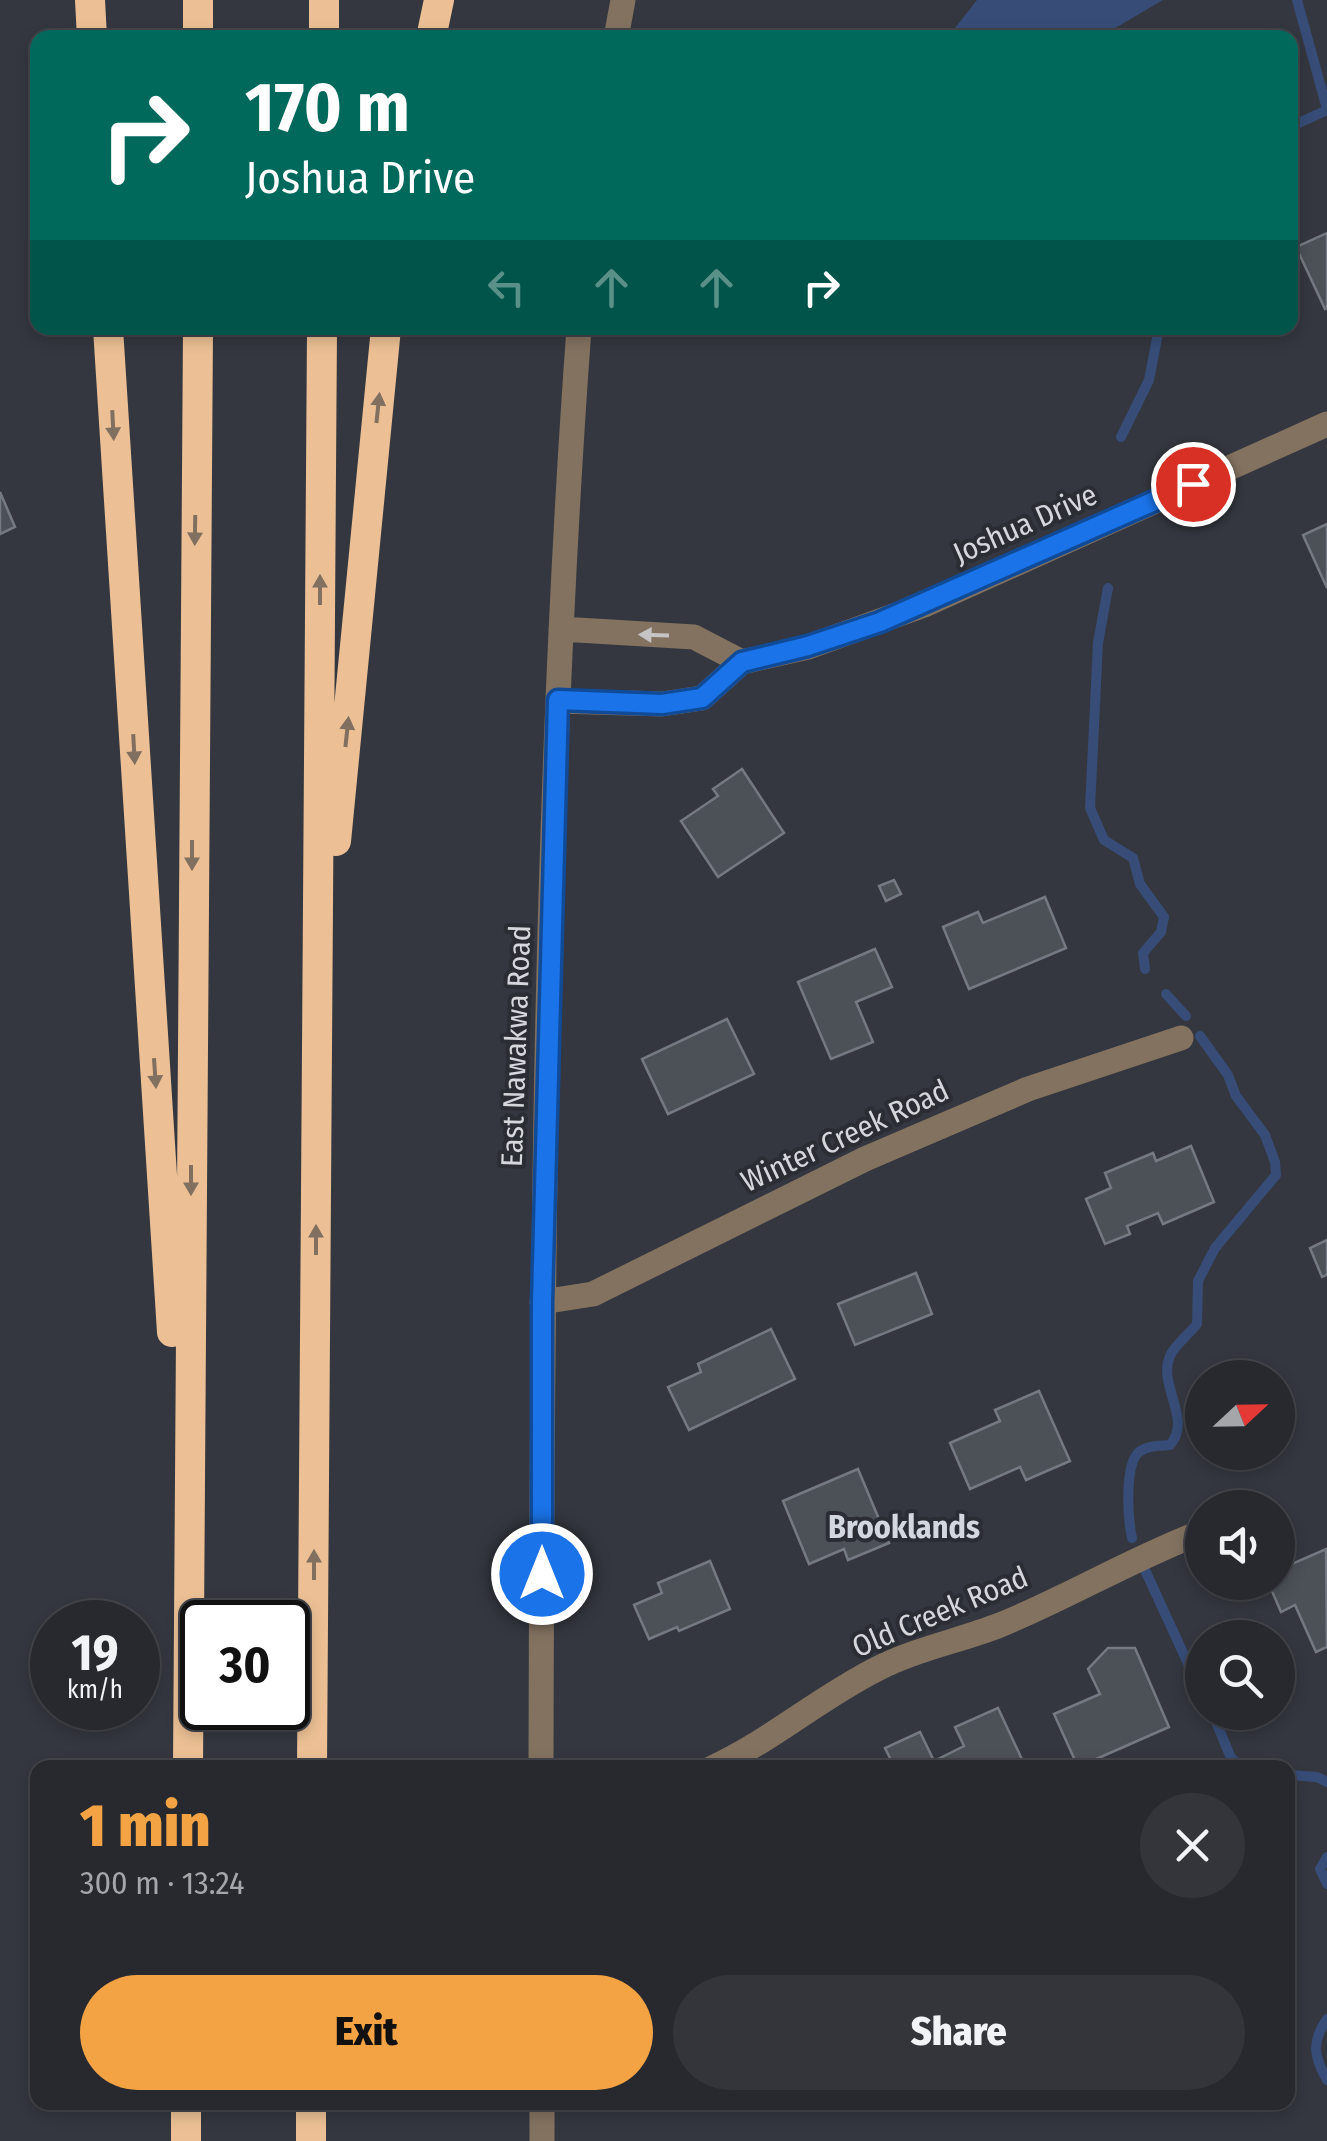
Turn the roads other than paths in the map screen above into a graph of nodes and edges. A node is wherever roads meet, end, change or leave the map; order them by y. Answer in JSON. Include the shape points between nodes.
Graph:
{"nodes":[{"id":1,"x":90,"y":0,"type":"edge"},
{"id":2,"x":198,"y":0,"type":"edge"},
{"id":3,"x":324,"y":0,"type":"edge"},
{"id":4,"x":438,"y":0,"type":"edge"},
{"id":5,"x":623,"y":0,"type":"edge"},
{"id":6,"x":92,"y":30,"type":"edge"},
{"id":7,"x":198,"y":30,"type":"edge"},
{"id":8,"x":324,"y":30,"type":"edge"},
{"id":9,"x":432,"y":30,"type":"edge"},
{"id":10,"x":617,"y":30,"type":"edge"},
{"id":11,"x":108,"y":335,"type":"edge"},
{"id":12,"x":198,"y":335,"type":"edge"},
{"id":13,"x":322,"y":335,"type":"edge"},
{"id":14,"x":385,"y":335,"type":"edge"},
{"id":15,"x":579,"y":335,"type":"edge"},
{"id":16,"x":1327,"y":424,"type":"edge"},
{"id":17,"x":561,"y":630,"type":"junction"},
{"id":18,"x":742,"y":662,"type":"junction"},
{"id":19,"x":558,"y":700,"type":"junction"},
{"id":20,"x":317,"y":1038,"type":"junction"},
{"id":21,"x":1181,"y":1038,"type":"dead end"},
{"id":22,"x":542,"y":1302,"type":"junction"},
{"id":23,"x":1185,"y":1538,"type":"edge"},
{"id":24,"x":189,"y":1594,"type":"junction"},
{"id":25,"x":188,"y":1760,"type":"edge"},
{"id":26,"x":312,"y":1760,"type":"edge"},
{"id":27,"x":541,"y":1760,"type":"edge"},
{"id":28,"x":728,"y":1760,"type":"edge"},
{"id":29,"x":186,"y":2110,"type":"edge"},
{"id":30,"x":311,"y":2110,"type":"edge"},
{"id":31,"x":542,"y":2110,"type":"edge"},
{"id":32,"x":186,"y":2141,"type":"edge"},
{"id":33,"x":312,"y":2141,"type":"edge"},
{"id":34,"x":542,"y":2141,"type":"edge"}],
"edges":[{"from":1,"to":6,"type":"highway"},
{"from":2,"to":7,"type":"highway"},
{"from":3,"to":8,"type":"highway"},
{"from":4,"to":9,"type":"highway"},
{"from":5,"to":10,"type":"street"},
{"from":11,"to":24,"type":"highway","one_way":true},
{"from":12,"to":24,"type":"highway","one_way":true},
{"from":20,"to":13,"type":"highway","one_way":true},
{"from":20,"to":14,"type":"highway","one_way":true},
{"from":15,"to":17,"type":"street","name":"East Nawakwa Road"},
{"from":16,"to":18,"type":"street","name":"Joshua Drive","via":[[924,605]]},
{"from":18,"to":17,"type":"street","one_way":true,"via":[[694,637]]},
{"from":17,"to":19,"type":"street","name":"East Nawakwa Road"},
{"from":18,"to":19,"type":"street","name":"Joshua Drive","via":[[702,698],[662,704]]},
{"from":19,"to":22,"type":"street","name":"East Nawakwa Road"},
{"from":26,"to":20,"type":"highway","one_way":true},
{"from":21,"to":22,"type":"street","name":"Winter Creek Road","via":[[1028,1089],[865,1158],[593,1294]]},
{"from":22,"to":27,"type":"street","name":"East Nawakwa Road"},
{"from":23,"to":28,"type":"street","name":"Old Creek Road","via":[[999,1625],[896,1660]]},
{"from":24,"to":25,"type":"highway"},
{"from":29,"to":32,"type":"highway"},
{"from":30,"to":33,"type":"highway"},
{"from":31,"to":34,"type":"street"}]}
